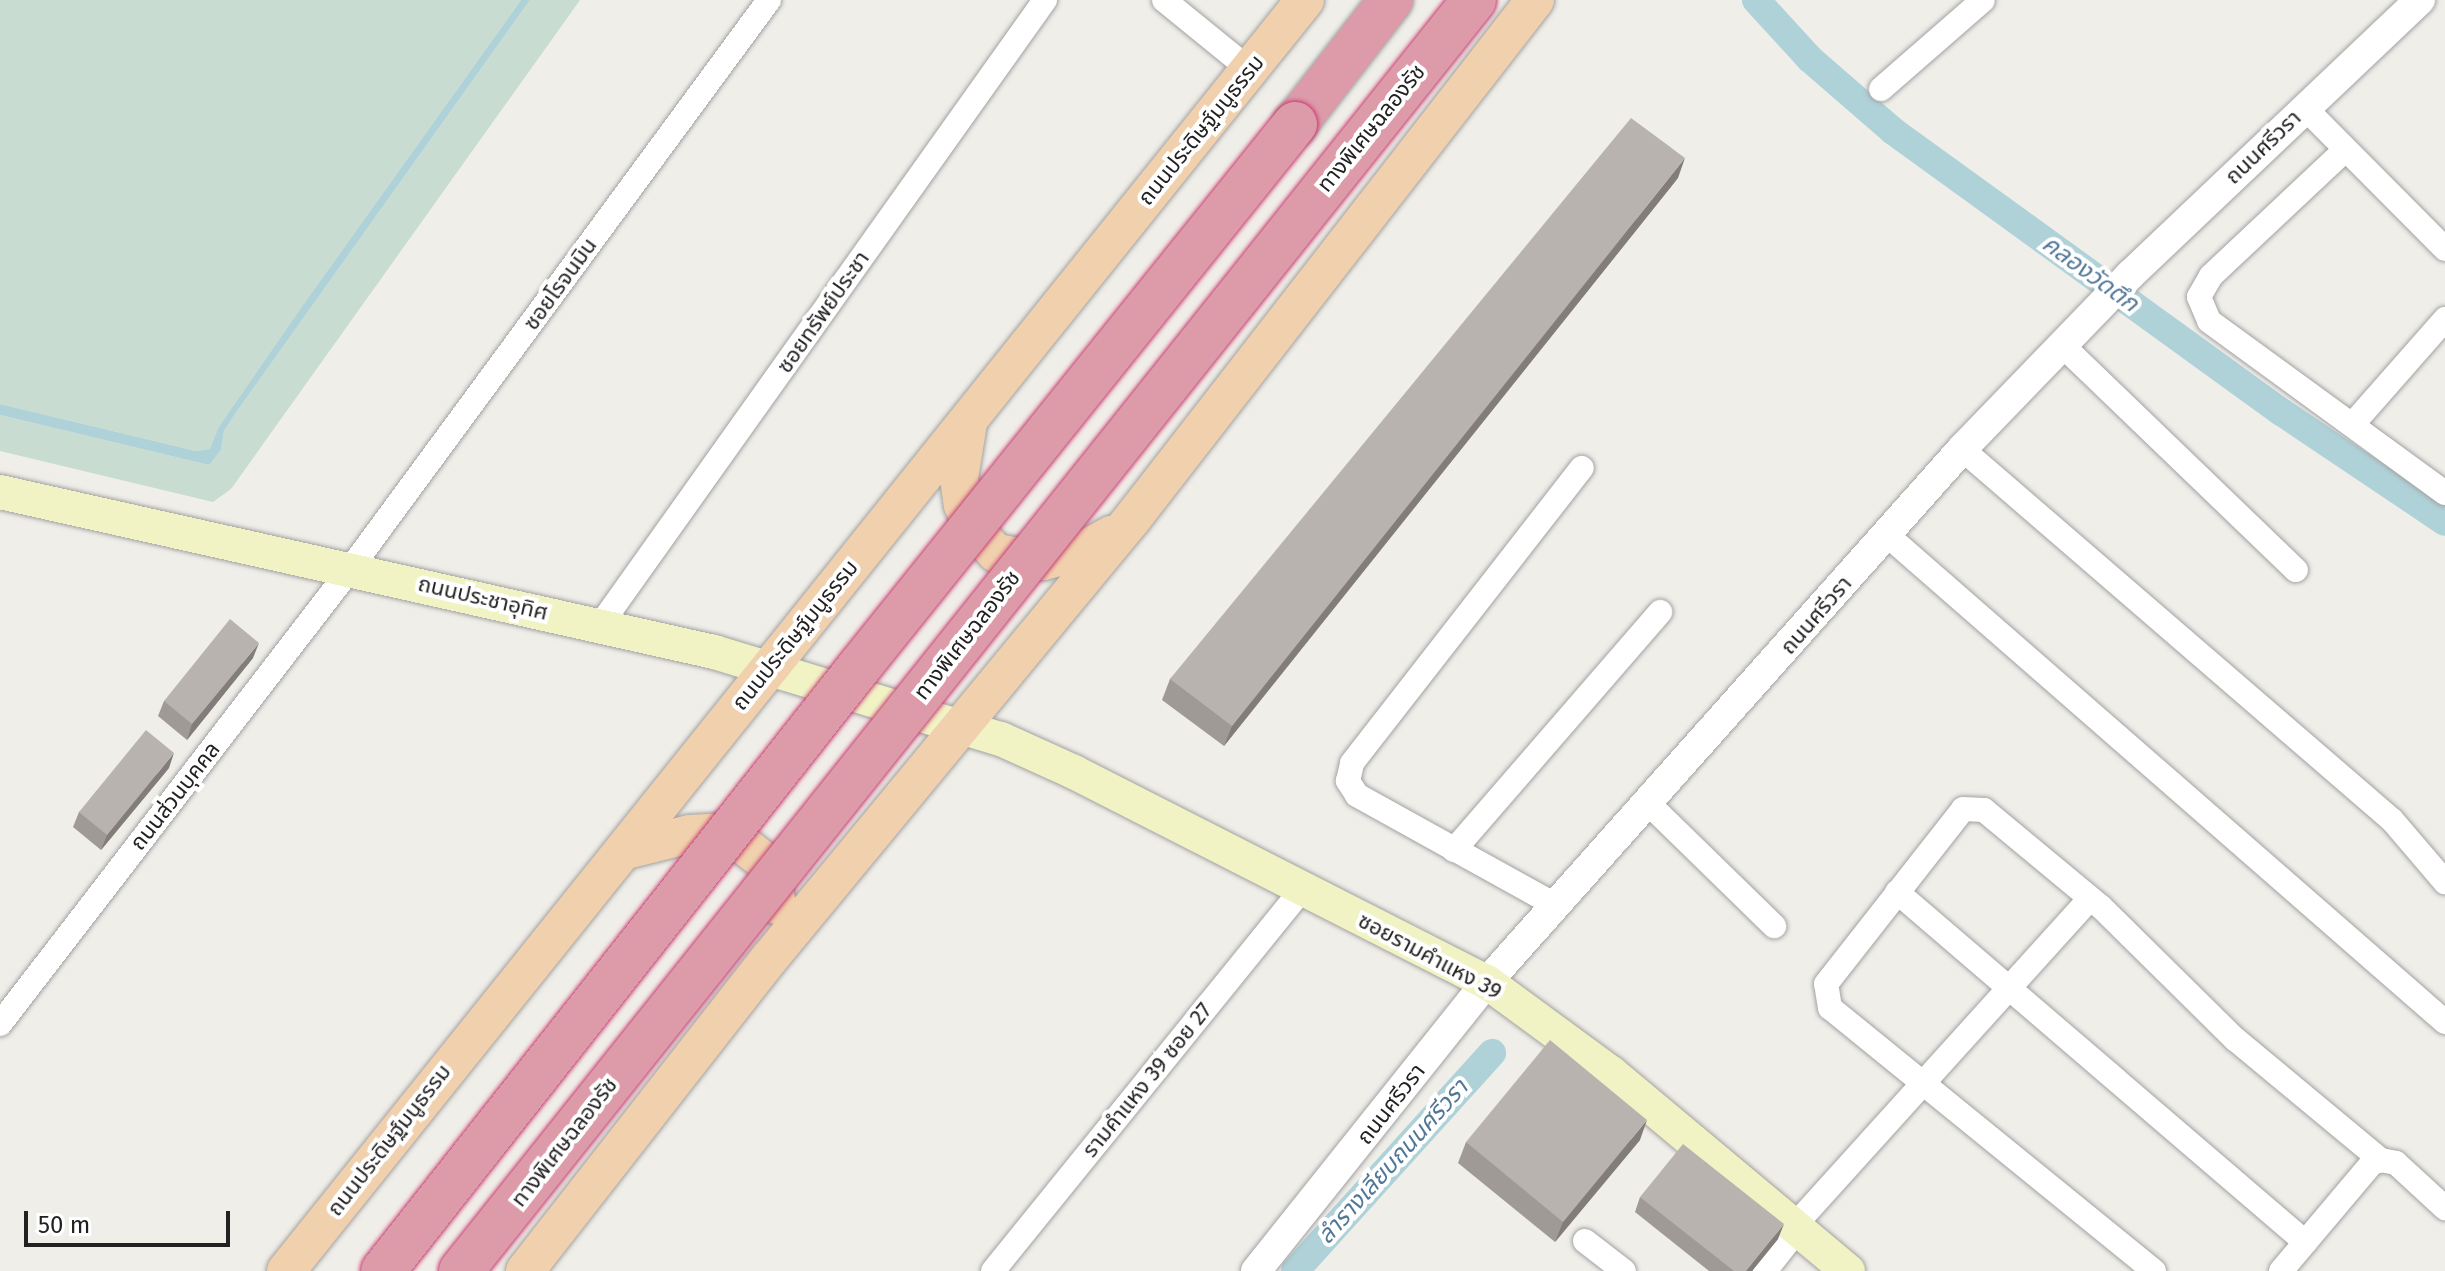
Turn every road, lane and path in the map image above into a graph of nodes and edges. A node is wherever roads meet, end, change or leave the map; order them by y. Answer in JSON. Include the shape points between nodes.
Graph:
{"nodes":[{"id":1,"x":769,"y":0,"type":"edge"},
{"id":2,"x":1045,"y":0,"type":"edge"},
{"id":3,"x":1164,"y":0,"type":"edge"},
{"id":4,"x":1305,"y":0,"type":"edge"},
{"id":5,"x":1391,"y":0,"type":"edge"},
{"id":6,"x":1474,"y":0,"type":"edge"},
{"id":7,"x":1535,"y":0,"type":"edge"},
{"id":8,"x":1983,"y":0,"type":"edge"},
{"id":9,"x":2420,"y":0,"type":"edge"},
{"id":10,"x":1250,"y":70,"type":"junction"},
{"id":11,"x":1881,"y":89,"type":"dead end"},
{"id":12,"x":2304,"y":107,"type":"junction"},
{"id":13,"x":2345,"y":150,"type":"junction"},
{"id":14,"x":2445,"y":249,"type":"edge"},
{"id":15,"x":2445,"y":319,"type":"edge"},
{"id":16,"x":2061,"y":344,"type":"junction"},
{"id":17,"x":969,"y":418,"type":"junction"},
{"id":18,"x":2352,"y":425,"type":"junction"},
{"id":19,"x":1962,"y":449,"type":"junction"},
{"id":20,"x":1582,"y":468,"type":"dead end"},
{"id":21,"x":0,"y":492,"type":"edge"},
{"id":22,"x":2445,"y":493,"type":"edge"},
{"id":23,"x":1124,"y":528,"type":"junction"},
{"id":24,"x":1887,"y":535,"type":"junction"},
{"id":25,"x":351,"y":568,"type":"junction"},
{"id":26,"x":2296,"y":570,"type":"dead end"},
{"id":27,"x":1660,"y":612,"type":"dead end"},
{"id":28,"x":601,"y":624,"type":"junction"},
{"id":29,"x":769,"y":666,"type":"junction"},
{"id":30,"x":960,"y":726,"type":"junction"},
{"id":31,"x":1649,"y":804,"type":"junction"},
{"id":32,"x":626,"y":850,"type":"junction"},
{"id":33,"x":1454,"y":850,"type":"junction"},
{"id":34,"x":2445,"y":882,"type":"edge"},
{"id":35,"x":1302,"y":889,"type":"junction"},
{"id":36,"x":1897,"y":892,"type":"junction"},
{"id":37,"x":2090,"y":898,"type":"junction"},
{"id":38,"x":1557,"y":906,"type":"junction"},
{"id":39,"x":1774,"y":926,"type":"dead end"},
{"id":40,"x":769,"y":959,"type":"junction"},
{"id":41,"x":1487,"y":982,"type":"junction"},
{"id":42,"x":2007,"y":988,"type":"junction"},
{"id":43,"x":2445,"y":1022,"type":"edge"},
{"id":44,"x":0,"y":1024,"type":"edge"},
{"id":45,"x":1923,"y":1082,"type":"junction"},
{"id":46,"x":2381,"y":1160,"type":"junction"},
{"id":47,"x":2445,"y":1208,"type":"edge"},
{"id":48,"x":1797,"y":1227,"type":"junction"},
{"id":49,"x":1585,"y":1241,"type":"dead end"},
{"id":50,"x":2294,"y":1256,"type":"edge"},
{"id":51,"x":286,"y":1271,"type":"edge"},
{"id":52,"x":383,"y":1271,"type":"edge"},
{"id":53,"x":461,"y":1271,"type":"edge"},
{"id":54,"x":525,"y":1271,"type":"edge"},
{"id":55,"x":993,"y":1271,"type":"edge"},
{"id":56,"x":1256,"y":1271,"type":"edge"},
{"id":57,"x":1624,"y":1271,"type":"edge"},
{"id":58,"x":1765,"y":1271,"type":"edge"},
{"id":59,"x":1848,"y":1271,"type":"edge"},
{"id":60,"x":2154,"y":1271,"type":"edge"},
{"id":61,"x":2313,"y":1271,"type":"edge"}],
"edges":[{"from":1,"to":25,"type":"street","name":"ซอยโรจนมิน"},
{"from":2,"to":28,"type":"street","name":"ซอยทรัพย์ประชา"},
{"from":3,"to":10,"type":"street"},
{"from":4,"to":10,"type":"main road","name":"ถนนประดิษฐ์มนูธรรม"},
{"from":5,"to":52,"type":"highway","bridge":true},
{"from":6,"to":53,"type":"highway","name":"ทางพิเศษฉลองรัช","bridge":true},
{"from":7,"to":23,"type":"main road"},
{"from":8,"to":11,"type":"street"},
{"from":9,"to":12,"type":"street","name":"ถนนศรีวรา"},
{"from":10,"to":17,"type":"main road","name":"ถนนประดิษฐ์มนูธรรม"},
{"from":12,"to":13,"type":"street"},
{"from":12,"to":16,"type":"street","name":"ถนนศรีวรา"},
{"from":13,"to":14,"type":"street"},
{"from":13,"to":18,"type":"street","via":[[2211,276],[2199,297],[2209,321]]},
{"from":15,"to":18,"type":"street"},
{"from":16,"to":19,"type":"street","name":"ถนนศรีวรา"},
{"from":16,"to":26,"type":"street"},
{"from":17,"to":23,"type":"main road","via":[[959,478],[963,505],[975,530],[996,553],[1043,561],[1066,557]]},
{"from":17,"to":29,"type":"main road","name":"ถนนประดิษฐ์มนูธรรม"},
{"from":18,"to":22,"type":"street"},
{"from":19,"to":24,"type":"street","name":"ถนนศรีวรา"},
{"from":19,"to":34,"type":"street","via":[[2392,820]]},
{"from":20,"to":33,"type":"street","via":[[1352,763],[1348,781],[1357,795]]},
{"from":21,"to":25,"type":"main road","name":"ถนนประชาอุทิศ"},
{"from":23,"to":30,"type":"main road"},
{"from":24,"to":31,"type":"street","name":"ถนนศรีวรา"},
{"from":24,"to":43,"type":"street"},
{"from":25,"to":28,"type":"main road","name":"ถนนประชาอุทิศ"},
{"from":25,"to":44,"type":"street","name":"ถนนส่วนบุคคล"},
{"from":27,"to":33,"type":"street"},
{"from":28,"to":29,"type":"main road","name":"ถนนประชาอุทิศ"},
{"from":29,"to":30,"type":"main road","name":"ถนนประชาอุทิศ"},
{"from":29,"to":32,"type":"main road","name":"ถนนประดิษฐ์มนูธรรม"},
{"from":30,"to":35,"type":"main road","name":"ซอยรามคำแหง 39","via":[[1074,772]]},
{"from":30,"to":40,"type":"main road"},
{"from":31,"to":38,"type":"street","name":"ถนนศรีวรา"},
{"from":31,"to":39,"type":"street"},
{"from":32,"to":40,"type":"main road","via":[[690,834],[727,832],[769,865],[779,919]]},
{"from":32,"to":51,"type":"main road","name":"ถนนประดิษฐ์มนูธรรม"},
{"from":33,"to":38,"type":"street"},
{"from":35,"to":41,"type":"main road","name":"ซอยรามคำแหง 39"},
{"from":35,"to":55,"type":"street","name":"รามคำแหง 39 ซอย 27"},
{"from":36,"to":37,"type":"street","via":[[1963,809],[1984,810]]},
{"from":36,"to":42,"type":"street"},
{"from":36,"to":45,"type":"street","via":[[1826,984],[1830,1008]]},
{"from":37,"to":42,"type":"street"},
{"from":37,"to":46,"type":"street","via":[[2235,1039]]},
{"from":38,"to":41,"type":"street","name":"ถนนศรีวรา"},
{"from":40,"to":54,"type":"main road"},
{"from":41,"to":48,"type":"main road","name":"ซอยรามคำแหง 39","via":[[1611,1073]]},
{"from":41,"to":56,"type":"street","name":"ถนนศรีวรา"},
{"from":42,"to":45,"type":"street"},
{"from":42,"to":50,"type":"street"},
{"from":45,"to":48,"type":"street"},
{"from":45,"to":60,"type":"street"},
{"from":46,"to":47,"type":"street","via":[[2396,1163]]},
{"from":46,"to":50,"type":"street","via":[[2372,1163]]},
{"from":48,"to":58,"type":"street"},
{"from":48,"to":59,"type":"main road","name":"ซอยรามคำแหง 39"},
{"from":49,"to":57,"type":"street"},
{"from":50,"to":61,"type":"street"}]}
